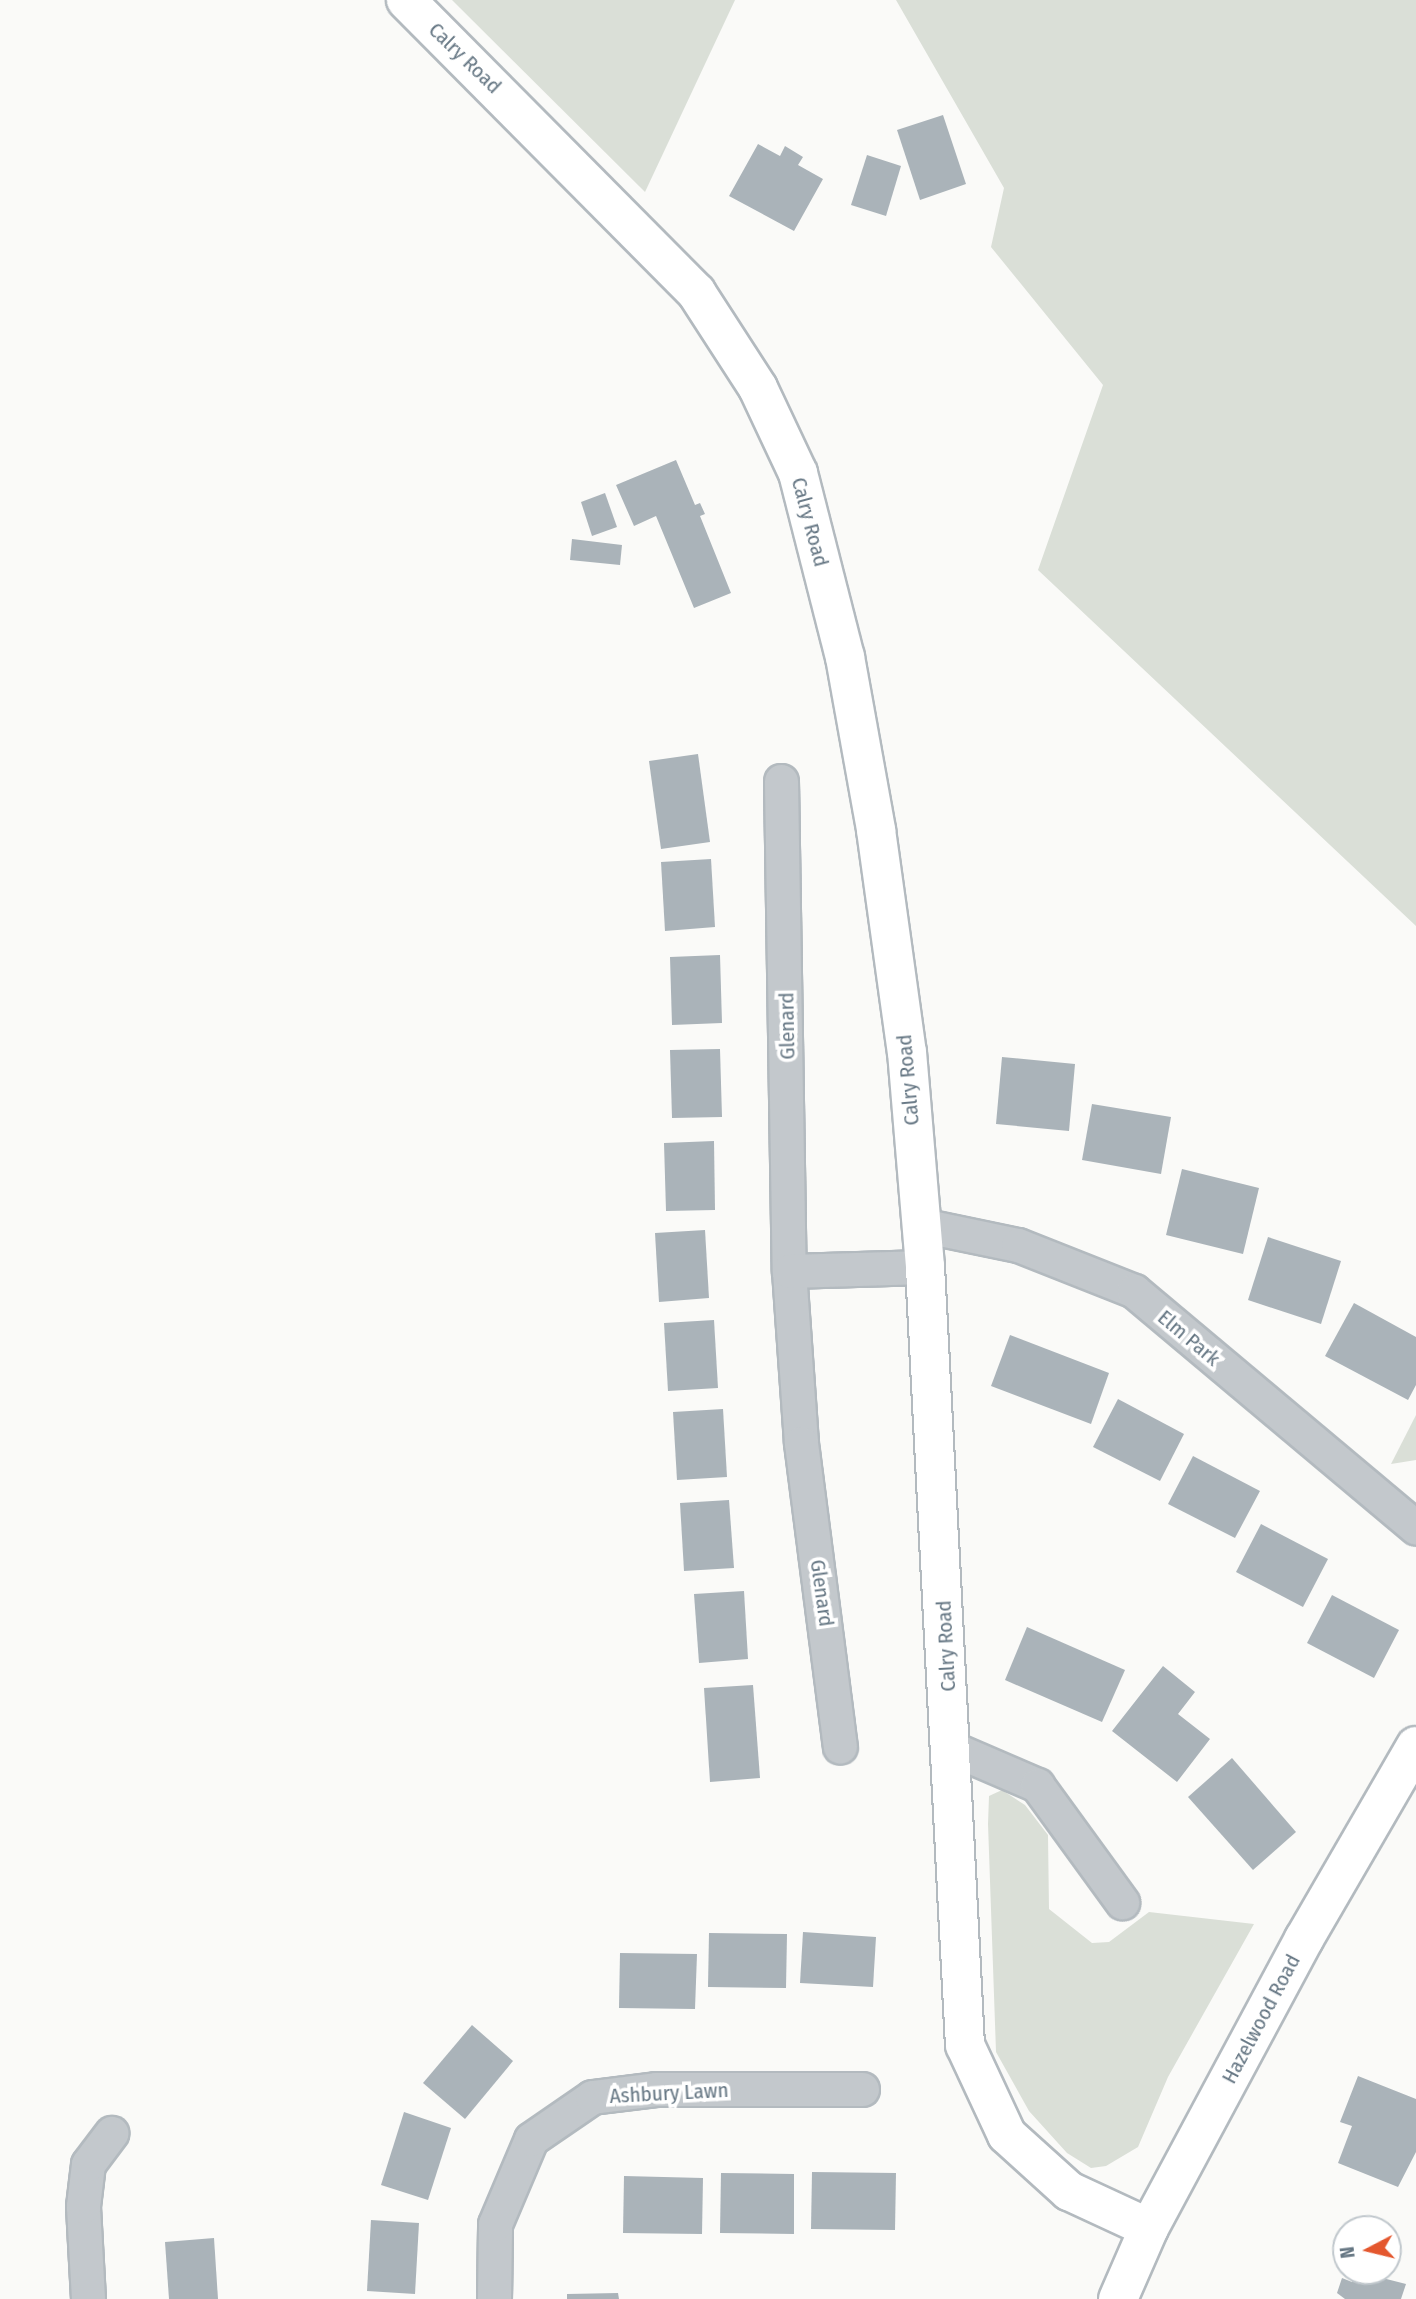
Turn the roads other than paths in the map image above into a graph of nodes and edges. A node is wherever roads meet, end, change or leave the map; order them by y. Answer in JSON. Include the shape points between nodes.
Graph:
{"nodes":[{"id":1,"x":406,"y":0,"type":"edge"},
{"id":2,"x":781,"y":781,"type":"dead end"},
{"id":3,"x":921,"y":1225,"type":"junction"},
{"id":4,"x":925,"y":1267,"type":"junction"},
{"id":5,"x":789,"y":1271,"type":"junction"},
{"id":6,"x":1416,"y":1528,"type":"edge"},
{"id":7,"x":1416,"y":1746,"type":"edge"},
{"id":8,"x":840,"y":1747,"type":"dead end"},
{"id":9,"x":951,"y":1748,"type":"junction"},
{"id":10,"x":1122,"y":1902,"type":"dead end"},
{"id":11,"x":862,"y":2088,"type":"dead end"},
{"id":12,"x":111,"y":2133,"type":"dead end"},
{"id":13,"x":1149,"y":2228,"type":"junction"},
{"id":14,"x":88,"y":2299,"type":"edge"},
{"id":15,"x":494,"y":2299,"type":"edge"},
{"id":16,"x":1118,"y":2299,"type":"edge"}],
"edges":[{"from":1,"to":3,"type":"main road","name":"Calry Road","via":[[696,292],[758,388],[797,473],[845,657],[876,830],[907,1052]]},
{"from":2,"to":5,"type":"street","name":"Glenard"},
{"from":3,"to":4,"type":"main road","name":"Calry Road"},
{"from":3,"to":6,"type":"street","name":"Elm Park","via":[[1018,1245],[1134,1291]]},
{"from":4,"to":5,"type":"street"},
{"from":4,"to":9,"type":"main road","name":"Calry Road"},
{"from":5,"to":8,"type":"street","name":"Glenard","via":[[801,1443]]},
{"from":7,"to":13,"type":"main road","name":"Hazelwood Road","via":[[1304,1939]]},
{"from":9,"to":10,"type":"street","via":[[1037,1785]]},
{"from":9,"to":13,"type":"main road","name":"Calry Road","via":[[965,2045],[1007,2135],[1069,2191]]},
{"from":11,"to":15,"type":"street","name":"Ashbury Lawn","via":[[656,2089],[592,2097],[531,2139],[495,2224]]},
{"from":12,"to":14,"type":"street","via":[[88,2164],[83,2206]]},
{"from":13,"to":16,"type":"main road","name":"Hazelwood Road"}]}
